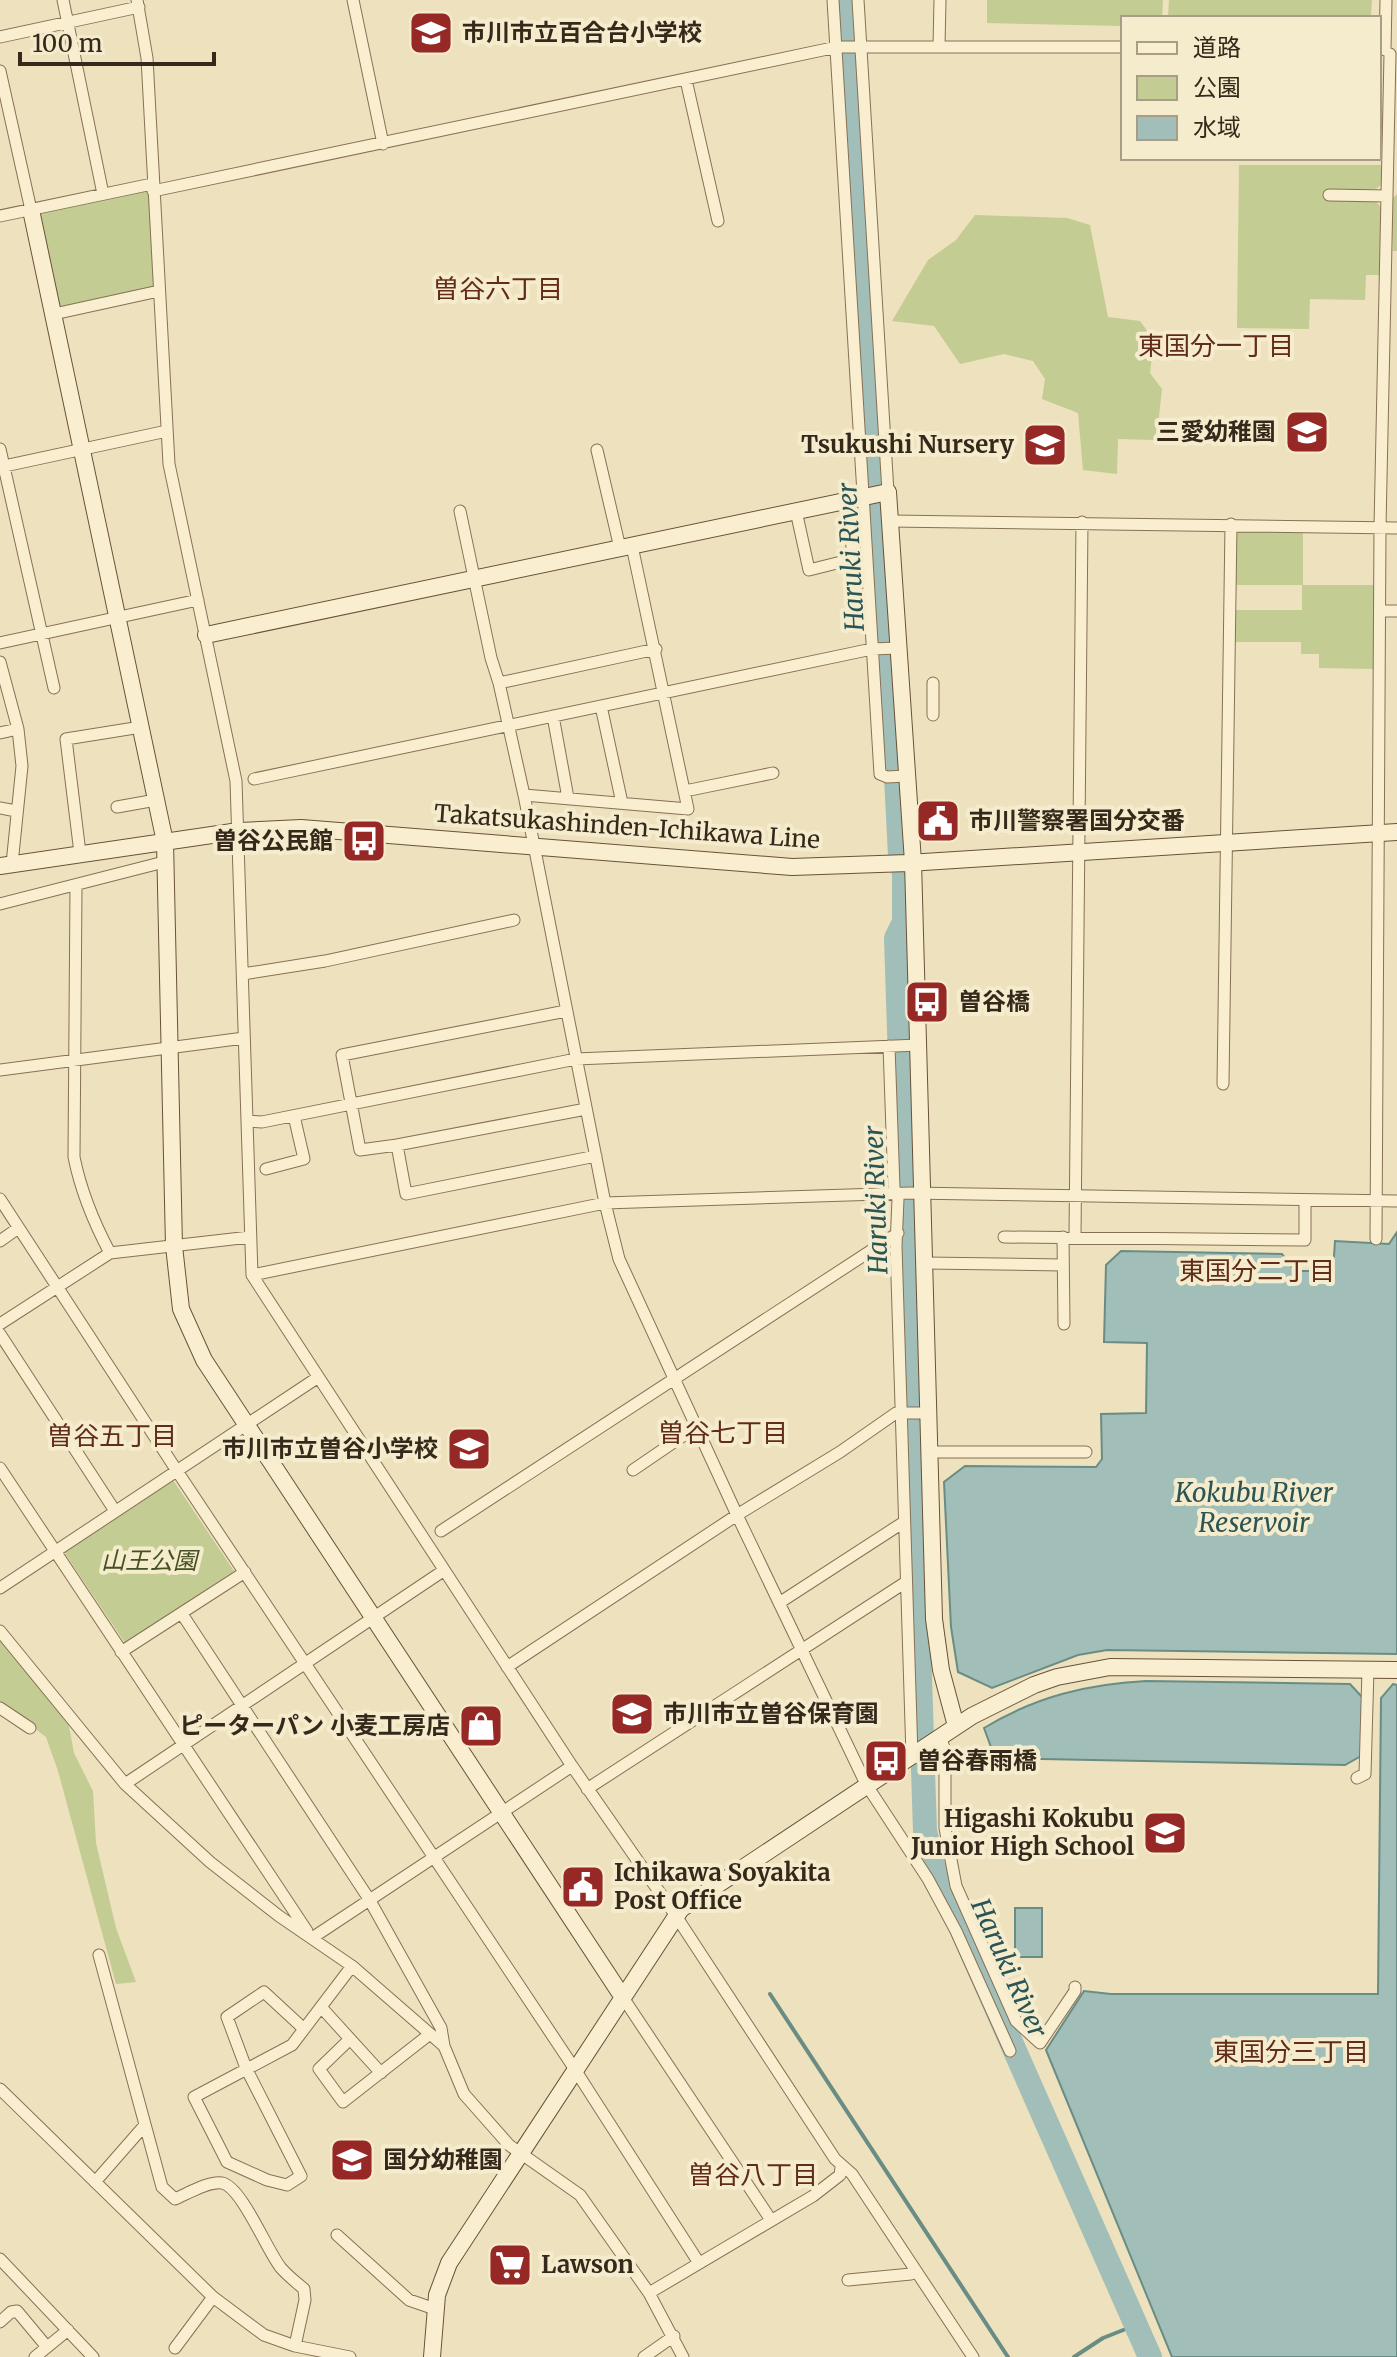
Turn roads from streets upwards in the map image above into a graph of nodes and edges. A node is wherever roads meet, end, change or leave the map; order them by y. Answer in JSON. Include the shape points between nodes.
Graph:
{"nodes":[{"id":1,"x":63,"y":0,"type":"edge"},
{"id":2,"x":353,"y":0,"type":"edge"},
{"id":3,"x":833,"y":0,"type":"edge"},
{"id":4,"x":858,"y":0,"type":"edge"},
{"id":5,"x":940,"y":0,"type":"edge"},
{"id":6,"x":1386,"y":0,"type":"edge"},
{"id":7,"x":138,"y":4,"type":"edge"},
{"id":8,"x":68,"y":22,"type":"junction"},
{"id":9,"x":0,"y":37,"type":"edge"},
{"id":10,"x":857,"y":46,"type":"junction"},
{"id":11,"x":939,"y":46,"type":"junction"},
{"id":12,"x":836,"y":47,"type":"junction"},
{"id":13,"x":1121,"y":47,"type":"edge"},
{"id":14,"x":1388,"y":51,"type":"edge"},
{"id":15,"x":0,"y":71,"type":"edge"},
{"id":16,"x":686,"y":80,"type":"junction"},
{"id":17,"x":1388,"y":140,"type":"edge"},
{"id":18,"x":383,"y":144,"type":"junction"},
{"id":19,"x":153,"y":188,"type":"junction"},
{"id":20,"x":1390,"y":190,"type":"edge"},
{"id":21,"x":103,"y":194,"type":"junction"},
{"id":22,"x":1329,"y":195,"type":"dead end"},
{"id":23,"x":31,"y":210,"type":"junction"},
{"id":24,"x":0,"y":216,"type":"edge"},
{"id":25,"x":718,"y":221,"type":"dead end"},
{"id":26,"x":1391,"y":255,"type":"edge"},
{"id":27,"x":159,"y":291,"type":"junction"},
{"id":28,"x":54,"y":314,"type":"junction"},
{"id":29,"x":167,"y":431,"type":"junction"},
{"id":30,"x":0,"y":449,"type":"edge"},
{"id":31,"x":83,"y":449,"type":"junction"},
{"id":32,"x":597,"y":450,"type":"dead end"},
{"id":33,"x":2,"y":466,"type":"edge"},
{"id":34,"x":869,"y":496,"type":"junction"},
{"id":35,"x":460,"y":511,"type":"dead end"},
{"id":36,"x":796,"y":511,"type":"junction"},
{"id":37,"x":890,"y":521,"type":"junction"},
{"id":38,"x":1082,"y":522,"type":"junction"},
{"id":39,"x":1231,"y":524,"type":"junction"},
{"id":40,"x":1380,"y":527,"type":"junction"},
{"id":41,"x":1397,"y":528,"type":"edge"},
{"id":42,"x":626,"y":547,"type":"junction"},
{"id":43,"x":475,"y":579,"type":"junction"},
{"id":44,"x":198,"y":600,"type":"junction"},
{"id":45,"x":1380,"y":611,"type":"junction"},
{"id":46,"x":1397,"y":611,"type":"edge"},
{"id":47,"x":119,"y":617,"type":"junction"},
{"id":48,"x":40,"y":634,"type":"junction"},
{"id":49,"x":206,"y":635,"type":"junction"},
{"id":50,"x":0,"y":643,"type":"edge"},
{"id":51,"x":896,"y":648,"type":"junction"},
{"id":52,"x":656,"y":649,"type":"junction"},
{"id":53,"x":874,"y":649,"type":"junction"},
{"id":54,"x":0,"y":662,"type":"edge"},
{"id":55,"x":499,"y":683,"type":"junction"},
{"id":56,"x":933,"y":683,"type":"dead end"},
{"id":57,"x":54,"y":688,"type":"dead end"},
{"id":58,"x":665,"y":692,"type":"junction"},
{"id":59,"x":601,"y":706,"type":"junction"},
{"id":60,"x":933,"y":715,"type":"dead end"},
{"id":61,"x":553,"y":716,"type":"junction"},
{"id":62,"x":508,"y":725,"type":"junction"},
{"id":63,"x":141,"y":727,"type":"junction"},
{"id":64,"x":18,"y":729,"type":"junction"},
{"id":65,"x":0,"y":733,"type":"edge"},
{"id":66,"x":773,"y":773,"type":"dead end"},
{"id":67,"x":904,"y":776,"type":"junction"},
{"id":68,"x":254,"y":779,"type":"dead end"},
{"id":69,"x":685,"y":791,"type":"junction"},
{"id":70,"x":524,"y":795,"type":"junction"},
{"id":71,"x":568,"y":798,"type":"junction"},
{"id":72,"x":156,"y":800,"type":"junction"},
{"id":73,"x":622,"y":803,"type":"junction"},
{"id":74,"x":117,"y":807,"type":"dead end"},
{"id":75,"x":0,"y":808,"type":"edge"},
{"id":76,"x":16,"y":811,"type":"junction"},
{"id":77,"x":239,"y":831,"type":"junction"},
{"id":78,"x":1397,"y":832,"type":"edge"},
{"id":79,"x":1378,"y":833,"type":"junction"},
{"id":80,"x":1227,"y":841,"type":"junction"},
{"id":81,"x":165,"y":842,"type":"junction"},
{"id":82,"x":532,"y":846,"type":"junction"},
{"id":83,"x":1077,"y":851,"type":"junction"},
{"id":84,"x":80,"y":853,"type":"junction"},
{"id":85,"x":164,"y":862,"type":"junction"},
{"id":86,"x":905,"y":863,"type":"junction"},
{"id":87,"x":6,"y":865,"type":"edge"},
{"id":88,"x":76,"y":886,"type":"junction"},
{"id":89,"x":0,"y":904,"type":"edge"},
{"id":90,"x":514,"y":920,"type":"dead end"},
{"id":91,"x":243,"y":974,"type":"junction"},
{"id":92,"x":566,"y":1011,"type":"junction"},
{"id":93,"x":244,"y":1038,"type":"junction"},
{"id":94,"x":913,"y":1045,"type":"junction"},
{"id":95,"x":891,"y":1046,"type":"junction"},
{"id":96,"x":169,"y":1049,"type":"junction"},
{"id":97,"x":576,"y":1059,"type":"junction"},
{"id":98,"x":74,"y":1062,"type":"junction"},
{"id":99,"x":0,"y":1070,"type":"edge"},
{"id":100,"x":1223,"y":1084,"type":"dead end"},
{"id":101,"x":351,"y":1104,"type":"junction"},
{"id":102,"x":586,"y":1109,"type":"junction"},
{"id":103,"x":294,"y":1116,"type":"junction"},
{"id":104,"x":247,"y":1121,"type":"junction"},
{"id":105,"x":397,"y":1145,"type":"junction"},
{"id":106,"x":596,"y":1156,"type":"junction"},
{"id":107,"x":266,"y":1169,"type":"dead end"},
{"id":108,"x":896,"y":1193,"type":"junction"},
{"id":109,"x":917,"y":1193,"type":"junction"},
{"id":110,"x":1075,"y":1196,"type":"junction"},
{"id":111,"x":0,"y":1199,"type":"edge"},
{"id":112,"x":1305,"y":1200,"type":"junction"},
{"id":113,"x":1377,"y":1201,"type":"junction"},
{"id":114,"x":1397,"y":1201,"type":"edge"},
{"id":115,"x":605,"y":1203,"type":"junction"},
{"id":116,"x":17,"y":1229,"type":"junction"},
{"id":117,"x":898,"y":1233,"type":"junction"},
{"id":118,"x":250,"y":1237,"type":"junction"},
{"id":119,"x":1004,"y":1237,"type":"dead end"},
{"id":120,"x":1069,"y":1237,"type":"junction"},
{"id":121,"x":1376,"y":1239,"type":"dead end"},
{"id":122,"x":0,"y":1241,"type":"edge"},
{"id":123,"x":174,"y":1246,"type":"junction"},
{"id":124,"x":110,"y":1253,"type":"junction"},
{"id":125,"x":926,"y":1263,"type":"junction"},
{"id":126,"x":1063,"y":1265,"type":"junction"},
{"id":127,"x":252,"y":1275,"type":"junction"},
{"id":128,"x":56,"y":1287,"type":"junction"},
{"id":129,"x":0,"y":1324,"type":"edge"},
{"id":130,"x":1064,"y":1324,"type":"dead end"},
{"id":131,"x":0,"y":1334,"type":"edge"},
{"id":132,"x":317,"y":1378,"type":"junction"},
{"id":133,"x":674,"y":1379,"type":"junction"},
{"id":134,"x":903,"y":1413,"type":"junction"},
{"id":135,"x":923,"y":1413,"type":"junction"},
{"id":136,"x":247,"y":1425,"type":"junction"},
{"id":137,"x":696,"y":1427,"type":"junction"},
{"id":138,"x":928,"y":1452,"type":"junction"},
{"id":139,"x":1086,"y":1452,"type":"dead end"},
{"id":140,"x":0,"y":1468,"type":"edge"},
{"id":141,"x":633,"y":1470,"type":"dead end"},
{"id":142,"x":177,"y":1471,"type":"junction"},
{"id":143,"x":115,"y":1511,"type":"junction"},
{"id":144,"x":737,"y":1515,"type":"junction"},
{"id":145,"x":904,"y":1522,"type":"junction"},
{"id":146,"x":441,"y":1531,"type":"dead end"},
{"id":147,"x":54,"y":1552,"type":"junction"},
{"id":148,"x":443,"y":1571,"type":"junction"},
{"id":149,"x":245,"y":1572,"type":"junction"},
{"id":150,"x":906,"y":1582,"type":"junction"},
{"id":151,"x":0,"y":1588,"type":"edge"},
{"id":152,"x":779,"y":1603,"type":"junction"},
{"id":153,"x":182,"y":1614,"type":"junction"},
{"id":154,"x":374,"y":1618,"type":"junction"},
{"id":155,"x":0,"y":1631,"type":"edge"},
{"id":156,"x":802,"y":1650,"type":"junction"},
{"id":157,"x":121,"y":1652,"type":"junction"},
{"id":158,"x":305,"y":1663,"type":"junction"},
{"id":159,"x":507,"y":1667,"type":"junction"},
{"id":160,"x":1368,"y":1669,"type":"junction"},
{"id":161,"x":1397,"y":1670,"type":"edge"},
{"id":162,"x":243,"y":1705,"type":"junction"},
{"id":163,"x":0,"y":1709,"type":"edge"},
{"id":164,"x":956,"y":1726,"type":"junction"},
{"id":165,"x":30,"y":1728,"type":"dead end"},
{"id":166,"x":183,"y":1745,"type":"junction"},
{"id":167,"x":925,"y":1747,"type":"junction"},
{"id":168,"x":572,"y":1766,"type":"junction"},
{"id":169,"x":1357,"y":1778,"type":"dead end"},
{"id":170,"x":125,"y":1784,"type":"junction"},
{"id":171,"x":866,"y":1784,"type":"junction"},
{"id":172,"x":587,"y":1789,"type":"junction"},
{"id":173,"x":501,"y":1813,"type":"junction"},
{"id":174,"x":433,"y":1858,"type":"junction"},
{"id":175,"x":369,"y":1899,"type":"junction"},
{"id":176,"x":676,"y":1916,"type":"junction"},
{"id":177,"x":312,"y":1938,"type":"junction"},
{"id":178,"x":99,"y":1955,"type":"dead end"},
{"id":179,"x":352,"y":1966,"type":"junction"},
{"id":180,"x":1075,"y":1987,"type":"dead end"},
{"id":181,"x":622,"y":1996,"type":"junction"},
{"id":182,"x":321,"y":2007,"type":"junction"},
{"id":183,"x":304,"y":2029,"type":"junction"},
{"id":184,"x":430,"y":2034,"type":"junction"},
{"id":185,"x":350,"y":2039,"type":"junction"},
{"id":186,"x":444,"y":2046,"type":"junction"},
{"id":187,"x":1010,"y":2051,"type":"dead end"},
{"id":188,"x":246,"y":2068,"type":"junction"},
{"id":189,"x":574,"y":2068,"type":"junction"},
{"id":190,"x":381,"y":2073,"type":"junction"},
{"id":191,"x":0,"y":2089,"type":"edge"},
{"id":192,"x":144,"y":2126,"type":"junction"},
{"id":193,"x":521,"y":2152,"type":"junction"},
{"id":194,"x":841,"y":2167,"type":"junction"},
{"id":195,"x":95,"y":2182,"type":"junction"},
{"id":196,"x":771,"y":2220,"type":"junction"},
{"id":197,"x":337,"y":2235,"type":"dead end"},
{"id":198,"x":0,"y":2259,"type":"edge"},
{"id":199,"x":699,"y":2263,"type":"junction"},
{"id":200,"x":916,"y":2271,"type":"junction"},
{"id":201,"x":848,"y":2280,"type":"dead end"},
{"id":202,"x":649,"y":2293,"type":"junction"},
{"id":203,"x":213,"y":2297,"type":"junction"},
{"id":204,"x":435,"y":2309,"type":"junction"},
{"id":205,"x":0,"y":2322,"type":"edge"},
{"id":206,"x":68,"y":2330,"type":"junction"},
{"id":207,"x":674,"y":2336,"type":"junction"},
{"id":208,"x":295,"y":2346,"type":"junction"},
{"id":209,"x":47,"y":2347,"type":"junction"},
{"id":210,"x":175,"y":2348,"type":"dead end"},
{"id":211,"x":650,"y":2355,"type":"edge"},
{"id":212,"x":35,"y":2357,"type":"edge"},
{"id":213,"x":93,"y":2357,"type":"edge"},
{"id":214,"x":350,"y":2357,"type":"edge"},
{"id":215,"x":432,"y":2357,"type":"edge"},
{"id":216,"x":683,"y":2357,"type":"edge"},
{"id":217,"x":973,"y":2357,"type":"edge"}],
"edges":[{"from":1,"to":8,"type":"street"},
{"from":2,"to":18,"type":"street"},
{"from":3,"to":12,"type":"street"},
{"from":4,"to":10,"type":"street"},
{"from":5,"to":11,"type":"street"},
{"from":6,"to":14,"type":"street"},
{"from":7,"to":8,"type":"street"},
{"from":7,"to":19,"type":"street","via":[[147,58]]},
{"from":8,"to":9,"type":"street"},
{"from":8,"to":21,"type":"street"},
{"from":10,"to":11,"type":"street"},
{"from":10,"to":12,"type":"street"},
{"from":10,"to":34,"type":"street"},
{"from":11,"to":13,"type":"street"},
{"from":12,"to":16,"type":"street"},
{"from":12,"to":34,"type":"street"},
{"from":14,"to":17,"type":"street"},
{"from":15,"to":23,"type":"street"},
{"from":16,"to":18,"type":"street"},
{"from":16,"to":25,"type":"street"},
{"from":17,"to":20,"type":"street"},
{"from":18,"to":19,"type":"street"},
{"from":19,"to":21,"type":"street"},
{"from":19,"to":27,"type":"street"},
{"from":20,"to":22,"type":"street"},
{"from":20,"to":26,"type":"street"},
{"from":21,"to":23,"type":"street"},
{"from":23,"to":24,"type":"street"},
{"from":23,"to":28,"type":"street"},
{"from":26,"to":40,"type":"street"},
{"from":27,"to":28,"type":"street"},
{"from":27,"to":29,"type":"street"},
{"from":28,"to":31,"type":"street"},
{"from":29,"to":31,"type":"street"},
{"from":29,"to":44,"type":"street"},
{"from":30,"to":33,"type":"street"},
{"from":31,"to":33,"type":"street"},
{"from":31,"to":47,"type":"street"},
{"from":32,"to":42,"type":"street"},
{"from":33,"to":48,"type":"street"},
{"from":34,"to":36,"type":"street"},
{"from":34,"to":36,"type":"street","via":[[853,559],[809,570]]},
{"from":34,"to":37,"type":"street"},
{"from":34,"to":53,"type":"street"},
{"from":35,"to":43,"type":"street"},
{"from":36,"to":42,"type":"street"},
{"from":37,"to":38,"type":"street"},
{"from":37,"to":51,"type":"street"},
{"from":38,"to":39,"type":"street"},
{"from":38,"to":83,"type":"street"},
{"from":39,"to":40,"type":"street"},
{"from":39,"to":80,"type":"street"},
{"from":40,"to":41,"type":"street"},
{"from":40,"to":45,"type":"street"},
{"from":42,"to":43,"type":"street"},
{"from":42,"to":52,"type":"street"},
{"from":43,"to":49,"type":"street"},
{"from":43,"to":55,"type":"street"},
{"from":44,"to":47,"type":"street"},
{"from":44,"to":49,"type":"street"},
{"from":45,"to":46,"type":"street"},
{"from":45,"to":79,"type":"street"},
{"from":47,"to":48,"type":"street"},
{"from":47,"to":63,"type":"street"},
{"from":48,"to":50,"type":"street"},
{"from":48,"to":57,"type":"street"},
{"from":49,"to":77,"type":"street","via":[[236,781]]},
{"from":51,"to":53,"type":"street"},
{"from":51,"to":67,"type":"street"},
{"from":52,"to":55,"type":"street"},
{"from":52,"to":58,"type":"street"},
{"from":53,"to":58,"type":"street"},
{"from":53,"to":67,"type":"street","via":[[880,774]]},
{"from":54,"to":64,"type":"street"},
{"from":55,"to":62,"type":"street"},
{"from":56,"to":60,"type":"street"},
{"from":58,"to":59,"type":"street"},
{"from":58,"to":69,"type":"street"},
{"from":59,"to":61,"type":"street"},
{"from":59,"to":73,"type":"street"},
{"from":61,"to":62,"type":"street"},
{"from":61,"to":71,"type":"street"},
{"from":62,"to":68,"type":"street"},
{"from":62,"to":70,"type":"street"},
{"from":63,"to":72,"type":"street"},
{"from":63,"to":84,"type":"street","via":[[66,739]]},
{"from":64,"to":65,"type":"street"},
{"from":64,"to":76,"type":"street","via":[[22,766]]},
{"from":66,"to":69,"type":"street"},
{"from":67,"to":86,"type":"street"},
{"from":69,"to":73,"type":"street","via":[[688,809]]},
{"from":70,"to":71,"type":"street"},
{"from":70,"to":82,"type":"street"},
{"from":71,"to":73,"type":"street"},
{"from":72,"to":74,"type":"street"},
{"from":72,"to":81,"type":"street"},
{"from":75,"to":76,"type":"street"},
{"from":76,"to":87,"type":"street"},
{"from":77,"to":81,"type":"street","name":"Takatsukashinden-Ichikawa Line"},
{"from":77,"to":82,"type":"street","name":"Takatsukashinden-Ichikawa Line","via":[[321,828]]},
{"from":77,"to":91,"type":"street"},
{"from":78,"to":79,"type":"street","name":"Takatsukashinden-Ichikawa Line"},
{"from":79,"to":80,"type":"street","name":"Takatsukashinden-Ichikawa Line"},
{"from":79,"to":113,"type":"street"},
{"from":80,"to":83,"type":"street","name":"Takatsukashinden-Ichikawa Line"},
{"from":80,"to":100,"type":"street"},
{"from":81,"to":84,"type":"street","name":"Takatsukashinden-Ichikawa Line"},
{"from":81,"to":85,"type":"street"},
{"from":82,"to":86,"type":"street","name":"Takatsukashinden-Ichikawa Line","via":[[792,867]]},
{"from":82,"to":92,"type":"street"},
{"from":83,"to":86,"type":"street","name":"Takatsukashinden-Ichikawa Line"},
{"from":83,"to":110,"type":"street"},
{"from":84,"to":87,"type":"street","name":"Takatsukashinden-Ichikawa Line"},
{"from":85,"to":88,"type":"street"},
{"from":85,"to":96,"type":"street"},
{"from":86,"to":94,"type":"street"},
{"from":88,"to":89,"type":"street"},
{"from":88,"to":98,"type":"street"},
{"from":90,"to":91,"type":"street"},
{"from":91,"to":93,"type":"street"},
{"from":92,"to":97,"type":"street"},
{"from":92,"to":101,"type":"street","via":[[342,1055]]},
{"from":93,"to":96,"type":"street"},
{"from":93,"to":104,"type":"street"},
{"from":94,"to":95,"type":"street"},
{"from":94,"to":109,"type":"street"},
{"from":95,"to":97,"type":"street"},
{"from":95,"to":108,"type":"street"},
{"from":96,"to":98,"type":"street"},
{"from":96,"to":123,"type":"street"},
{"from":97,"to":101,"type":"street"},
{"from":97,"to":102,"type":"street"},
{"from":98,"to":99,"type":"street"},
{"from":98,"to":124,"type":"street","via":[[74,1157],[89,1213]]},
{"from":101,"to":103,"type":"street"},
{"from":101,"to":105,"type":"street","via":[[360,1150]]},
{"from":102,"to":105,"type":"street"},
{"from":102,"to":106,"type":"street"},
{"from":103,"to":104,"type":"street"},
{"from":103,"to":107,"type":"street","via":[[304,1159]]},
{"from":104,"to":118,"type":"street"},
{"from":105,"to":106,"type":"street","via":[[406,1194]]},
{"from":106,"to":115,"type":"street"},
{"from":108,"to":109,"type":"street"},
{"from":108,"to":115,"type":"street"},
{"from":108,"to":117,"type":"street"},
{"from":109,"to":110,"type":"street"},
{"from":109,"to":125,"type":"street"},
{"from":110,"to":112,"type":"street"},
{"from":110,"to":120,"type":"street"},
{"from":111,"to":116,"type":"street"},
{"from":112,"to":113,"type":"street"},
{"from":112,"to":120,"type":"street","via":[[1305,1240]]},
{"from":113,"to":114,"type":"street"},
{"from":113,"to":121,"type":"street"},
{"from":115,"to":127,"type":"street"},
{"from":115,"to":133,"type":"street","via":[[619,1259]]},
{"from":116,"to":122,"type":"street"},
{"from":116,"to":128,"type":"street"},
{"from":117,"to":133,"type":"street"},
{"from":117,"to":134,"type":"street"},
{"from":118,"to":123,"type":"street"},
{"from":118,"to":127,"type":"street"},
{"from":119,"to":120,"type":"street"},
{"from":120,"to":126,"type":"street"},
{"from":123,"to":124,"type":"street"},
{"from":123,"to":136,"type":"street","via":[[181,1309],[193,1340]]},
{"from":124,"to":128,"type":"street"},
{"from":125,"to":126,"type":"street"},
{"from":125,"to":135,"type":"street"},
{"from":126,"to":130,"type":"street"},
{"from":127,"to":132,"type":"street"},
{"from":128,"to":129,"type":"street"},
{"from":128,"to":142,"type":"street"},
{"from":131,"to":143,"type":"street"},
{"from":132,"to":136,"type":"street"},
{"from":132,"to":148,"type":"street"},
{"from":133,"to":137,"type":"street"},
{"from":133,"to":146,"type":"street","via":[[504,1496]]},
{"from":134,"to":135,"type":"street"},
{"from":134,"to":144,"type":"street"},
{"from":134,"to":145,"type":"street"},
{"from":135,"to":138,"type":"street"},
{"from":136,"to":142,"type":"street"},
{"from":136,"to":154,"type":"street"},
{"from":137,"to":141,"type":"street"},
{"from":137,"to":144,"type":"street"},
{"from":138,"to":139,"type":"street"},
{"from":138,"to":164,"type":"street","via":[[936,1633]]},
{"from":140,"to":147,"type":"street"},
{"from":142,"to":143,"type":"street"},
{"from":142,"to":149,"type":"street"},
{"from":143,"to":147,"type":"street"},
{"from":144,"to":152,"type":"street"},
{"from":144,"to":159,"type":"street"},
{"from":145,"to":150,"type":"street"},
{"from":145,"to":152,"type":"street"},
{"from":147,"to":151,"type":"street"},
{"from":147,"to":157,"type":"street"},
{"from":148,"to":154,"type":"street"},
{"from":148,"to":159,"type":"street"},
{"from":149,"to":153,"type":"street"},
{"from":149,"to":158,"type":"street"},
{"from":150,"to":156,"type":"street"},
{"from":150,"to":167,"type":"street"},
{"from":152,"to":156,"type":"street"},
{"from":153,"to":157,"type":"street"},
{"from":153,"to":162,"type":"street"},
{"from":154,"to":158,"type":"street"},
{"from":154,"to":173,"type":"street"},
{"from":155,"to":170,"type":"street"},
{"from":156,"to":171,"type":"street"},
{"from":156,"to":172,"type":"street"},
{"from":157,"to":166,"type":"street"},
{"from":158,"to":162,"type":"street"},
{"from":158,"to":174,"type":"street"},
{"from":159,"to":168,"type":"street"},
{"from":160,"to":161,"type":"street"},
{"from":160,"to":164,"type":"street","via":[[1110,1667],[1034,1685]]},
{"from":160,"to":169,"type":"street","via":[[1365,1774]]},
{"from":162,"to":166,"type":"street"},
{"from":162,"to":175,"type":"street"},
{"from":163,"to":165,"type":"street"},
{"from":164,"to":167,"type":"street"},
{"from":166,"to":170,"type":"street"},
{"from":166,"to":177,"type":"street"},
{"from":167,"to":171,"type":"street"},
{"from":167,"to":180,"type":"street","via":[[945,1750],[945,1828],[956,1886],[1016,2021],[1040,2043]]},
{"from":168,"to":172,"type":"street"},
{"from":168,"to":173,"type":"street"},
{"from":170,"to":177,"type":"street","via":[[210,1862]]},
{"from":171,"to":176,"type":"street","via":[[686,1904]]},
{"from":171,"to":187,"type":"street","via":[[928,1879]]},
{"from":172,"to":176,"type":"street"},
{"from":173,"to":174,"type":"street"},
{"from":173,"to":181,"type":"street"},
{"from":174,"to":175,"type":"street"},
{"from":174,"to":189,"type":"street"},
{"from":175,"to":177,"type":"street"},
{"from":175,"to":186,"type":"street","via":[[441,2028]]},
{"from":176,"to":181,"type":"street"},
{"from":176,"to":194,"type":"street"},
{"from":177,"to":179,"type":"street"},
{"from":178,"to":192,"type":"street"},
{"from":179,"to":182,"type":"street"},
{"from":179,"to":184,"type":"street"},
{"from":181,"to":189,"type":"street"},
{"from":181,"to":196,"type":"street"},
{"from":182,"to":183,"type":"street"},
{"from":182,"to":185,"type":"street"},
{"from":183,"to":188,"type":"street","via":[[292,2045]]},
{"from":183,"to":188,"type":"street","via":[[264,1992],[227,2017]]},
{"from":184,"to":186,"type":"street"},
{"from":184,"to":190,"type":"street"},
{"from":185,"to":190,"type":"street"},
{"from":185,"to":190,"type":"street","via":[[319,2069],[343,2102]]},
{"from":186,"to":193,"type":"street","via":[[464,2094]]},
{"from":188,"to":188,"type":"street","via":[[301,2176],[287,2185],[227,2162],[194,2097]]},
{"from":189,"to":193,"type":"street"},
{"from":189,"to":199,"type":"street"},
{"from":191,"to":195,"type":"street"},
{"from":192,"to":195,"type":"street"},
{"from":192,"to":208,"type":"street","via":[[162,2187],[175,2199],[212,2184],[232,2188],[281,2268],[304,2289]]},
{"from":193,"to":202,"type":"street","via":[[580,2195]]},
{"from":193,"to":204,"type":"street","via":[[449,2263]]},
{"from":194,"to":196,"type":"street","via":[[840,2175],[822,2189]]},
{"from":194,"to":200,"type":"street","via":[[852,2174]]},
{"from":195,"to":203,"type":"street"},
{"from":196,"to":199,"type":"street"},
{"from":197,"to":204,"type":"street","via":[[409,2300]]},
{"from":198,"to":206,"type":"street"},
{"from":199,"to":202,"type":"street"},
{"from":200,"to":201,"type":"street"},
{"from":200,"to":217,"type":"street"},
{"from":202,"to":207,"type":"street"},
{"from":203,"to":208,"type":"street","via":[[264,2335]]},
{"from":203,"to":210,"type":"street"},
{"from":204,"to":215,"type":"street"},
{"from":205,"to":209,"type":"street","via":[[17,2311]]},
{"from":206,"to":209,"type":"street"},
{"from":206,"to":213,"type":"street"},
{"from":207,"to":211,"type":"street"},
{"from":207,"to":216,"type":"street"},
{"from":208,"to":214,"type":"street"},
{"from":209,"to":212,"type":"street"}]}
